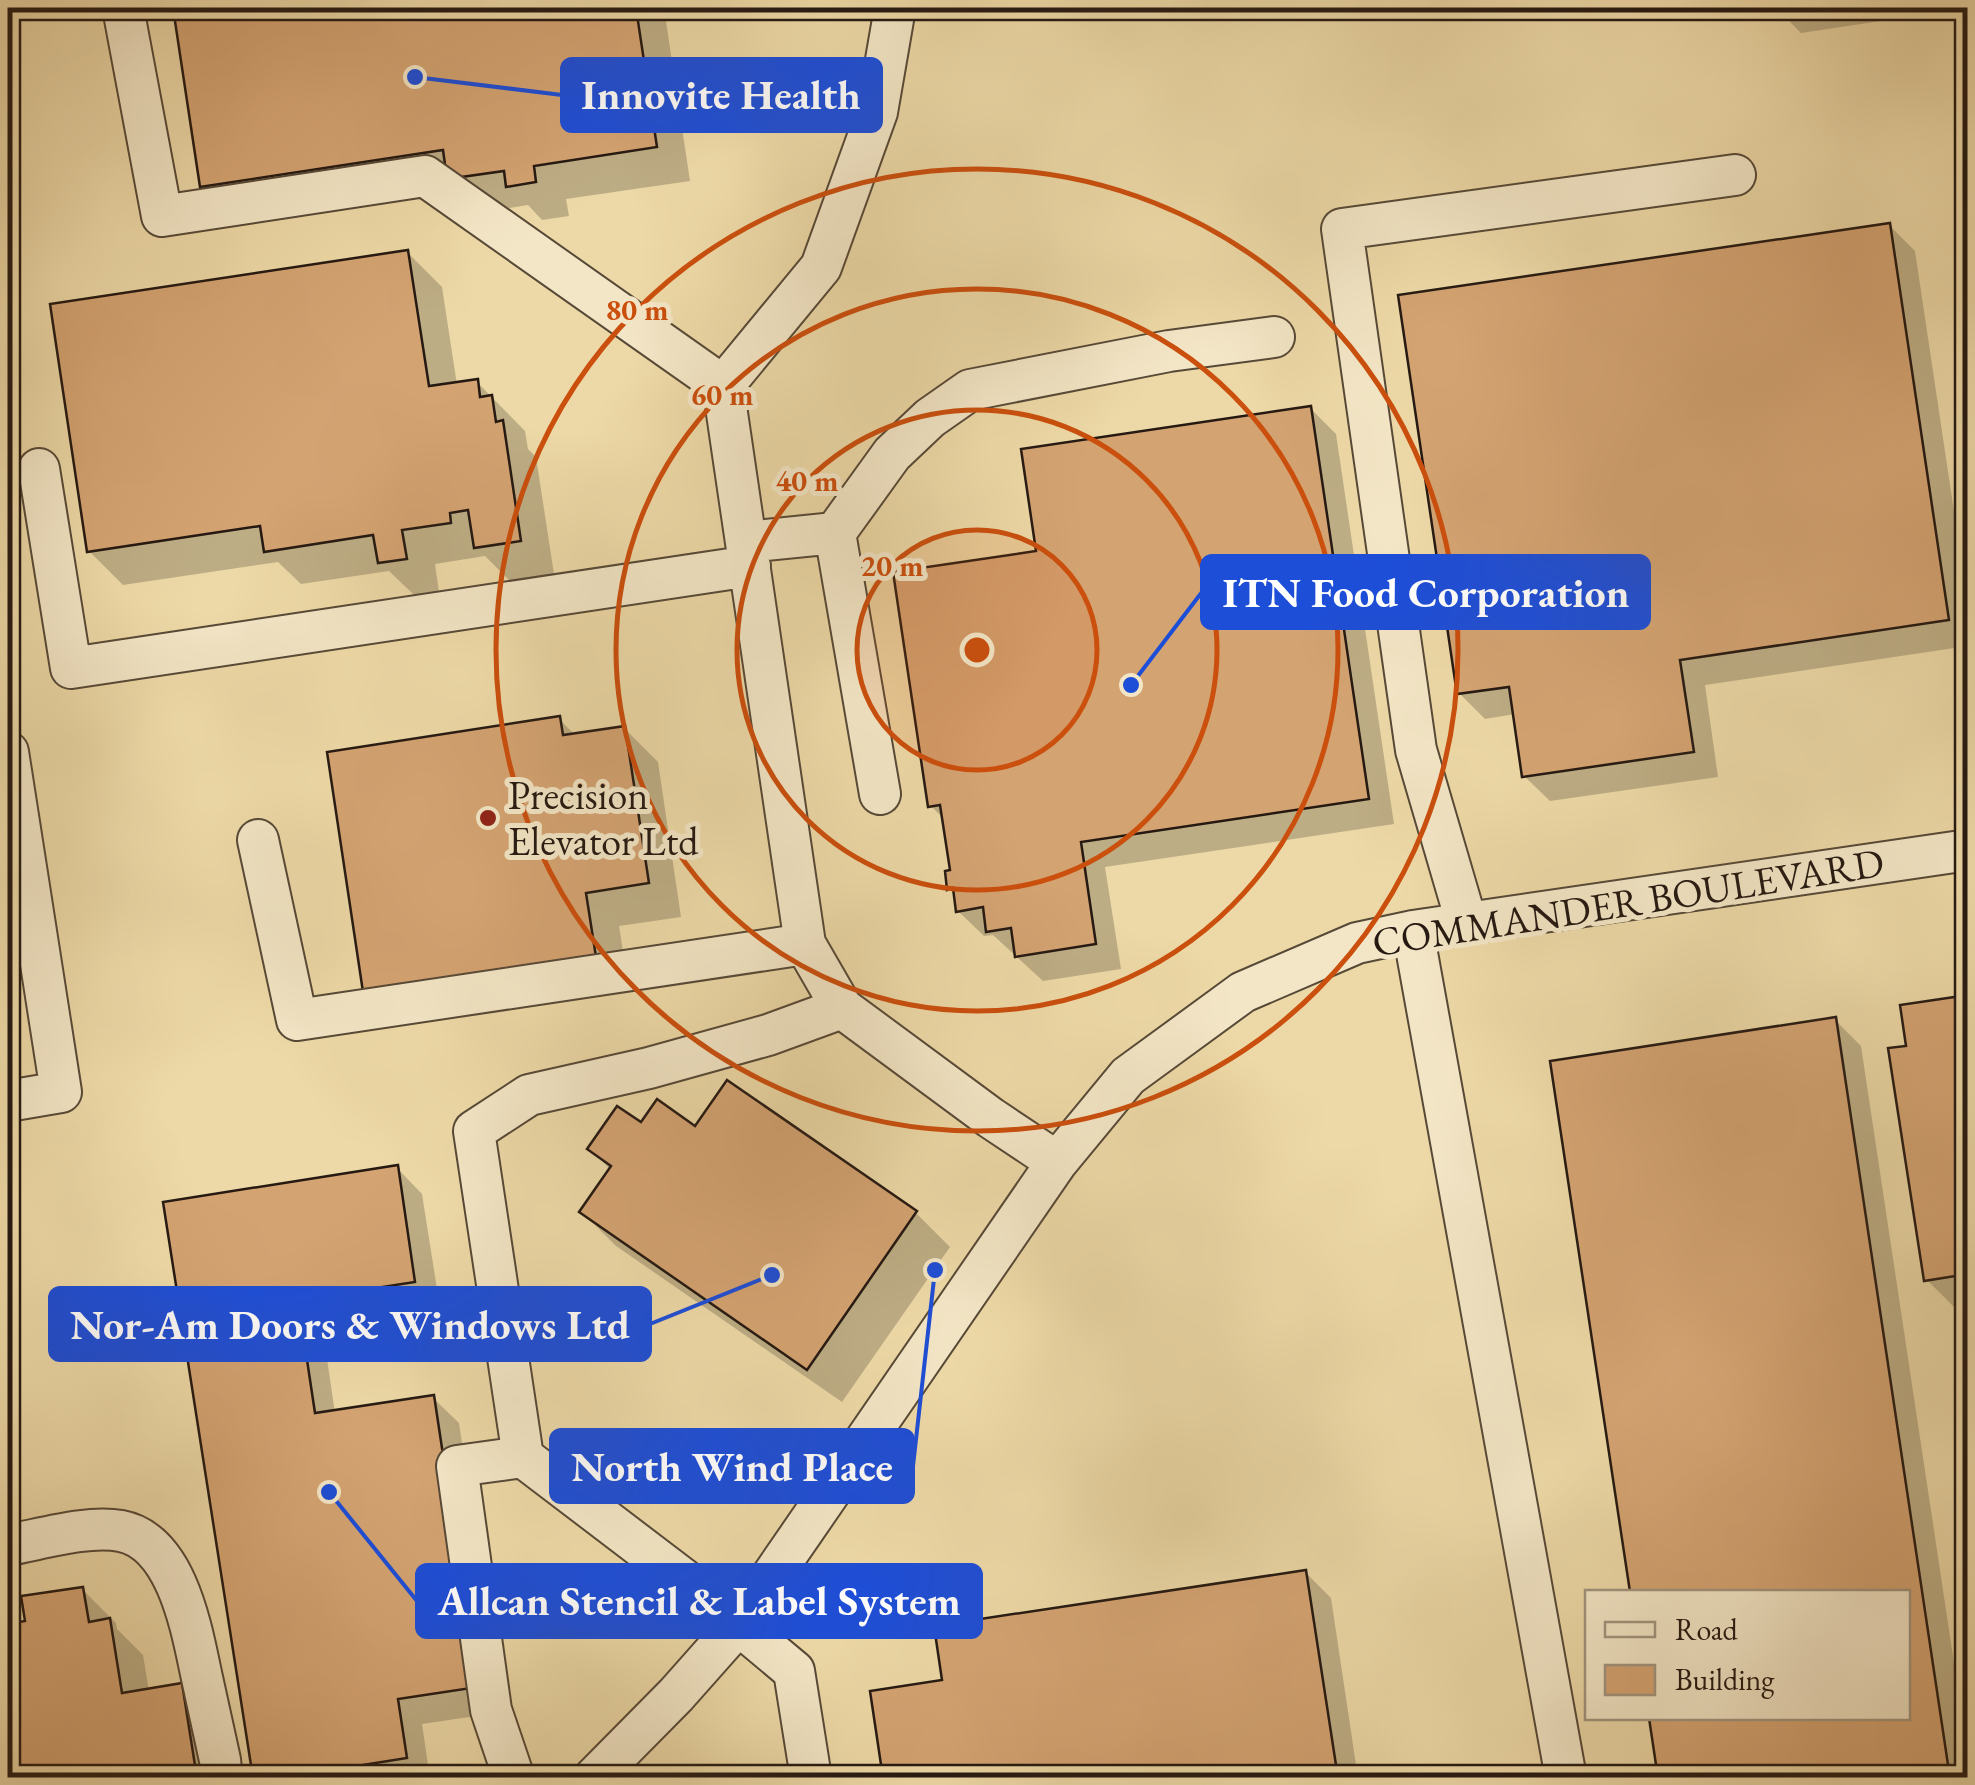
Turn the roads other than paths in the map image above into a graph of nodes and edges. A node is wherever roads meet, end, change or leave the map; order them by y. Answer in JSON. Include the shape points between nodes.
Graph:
{"nodes":[{"id":1,"x":123,"y":8,"type":"edge"},
{"id":2,"x":896,"y":8,"type":"edge"},
{"id":3,"x":1735,"y":175,"type":"dead end"},
{"id":4,"x":1274,"y":336,"type":"dead end"},
{"id":5,"x":723,"y":386,"type":"junction"},
{"id":6,"x":39,"y":468,"type":"dead end"},
{"id":7,"x":836,"y":532,"type":"junction"},
{"id":8,"x":748,"y":554,"type":"junction"},
{"id":9,"x":8,"y":752,"type":"edge"},
{"id":10,"x":880,"y":794,"type":"dead end"},
{"id":11,"x":258,"y":840,"type":"dead end"},
{"id":12,"x":1968,"y":850,"type":"edge"},
{"id":13,"x":20,"y":913,"type":"edge"},
{"id":14,"x":1467,"y":924,"type":"junction"},
{"id":15,"x":1413,"y":931,"type":"junction"},
{"id":16,"x":806,"y":944,"type":"junction"},
{"id":17,"x":842,"y":1008,"type":"junction"},
{"id":18,"x":8,"y":1101,"type":"edge"},
{"id":19,"x":1057,"y":1162,"type":"junction"},
{"id":20,"x":523,"y":1458,"type":"junction"},
{"id":21,"x":8,"y":1545,"type":"edge"},
{"id":22,"x":739,"y":1624,"type":"junction"},
{"id":23,"x":222,"y":1778,"type":"edge"},
{"id":24,"x":514,"y":1778,"type":"edge"},
{"id":25,"x":594,"y":1778,"type":"edge"},
{"id":26,"x":811,"y":1778,"type":"edge"},
{"id":27,"x":1566,"y":1778,"type":"edge"}],
"edges":[{"from":1,"to":5,"type":"street","via":[[162,216],[425,176]]},
{"from":2,"to":5,"type":"street","via":[[878,112],[821,267]]},
{"from":3,"to":14,"type":"street","via":[[1342,229],[1416,750]]},
{"from":4,"to":7,"type":"street","via":[[970,390],[892,454]]},
{"from":5,"to":8,"type":"street"},
{"from":6,"to":8,"type":"street","via":[[71,668]]},
{"from":7,"to":8,"type":"street"},
{"from":7,"to":10,"type":"street"},
{"from":8,"to":16,"type":"street"},
{"from":9,"to":13,"type":"street"},
{"from":11,"to":16,"type":"street","via":[[297,1020]]},
{"from":12,"to":14,"type":"street","name":"COMMANDER BOULEVARD"},
{"from":13,"to":18,"type":"street","via":[[61,1092]]},
{"from":14,"to":15,"type":"street","name":"COMMANDER BOULEVARD"},
{"from":15,"to":19,"type":"street","name":"COMMANDER BOULEVARD","via":[[1357,943],[1243,992],[1128,1076]]},
{"from":15,"to":27,"type":"street"},
{"from":16,"to":17,"type":"street"},
{"from":17,"to":19,"type":"street"},
{"from":17,"to":20,"type":"street","via":[[649,1068],[529,1094],[474,1132]]},
{"from":19,"to":22,"type":"street","name":"COMMANDER BOULEVARD"},
{"from":20,"to":22,"type":"street"},
{"from":20,"to":24,"type":"street","via":[[457,1466],[491,1710]]},
{"from":21,"to":23,"type":"street","via":[[92,1530],[124,1532],[149,1544],[188,1612]]},
{"from":22,"to":25,"type":"street","name":"COMMANDER BOULEVARD"},
{"from":22,"to":26,"type":"street","via":[[794,1672]]}]}
